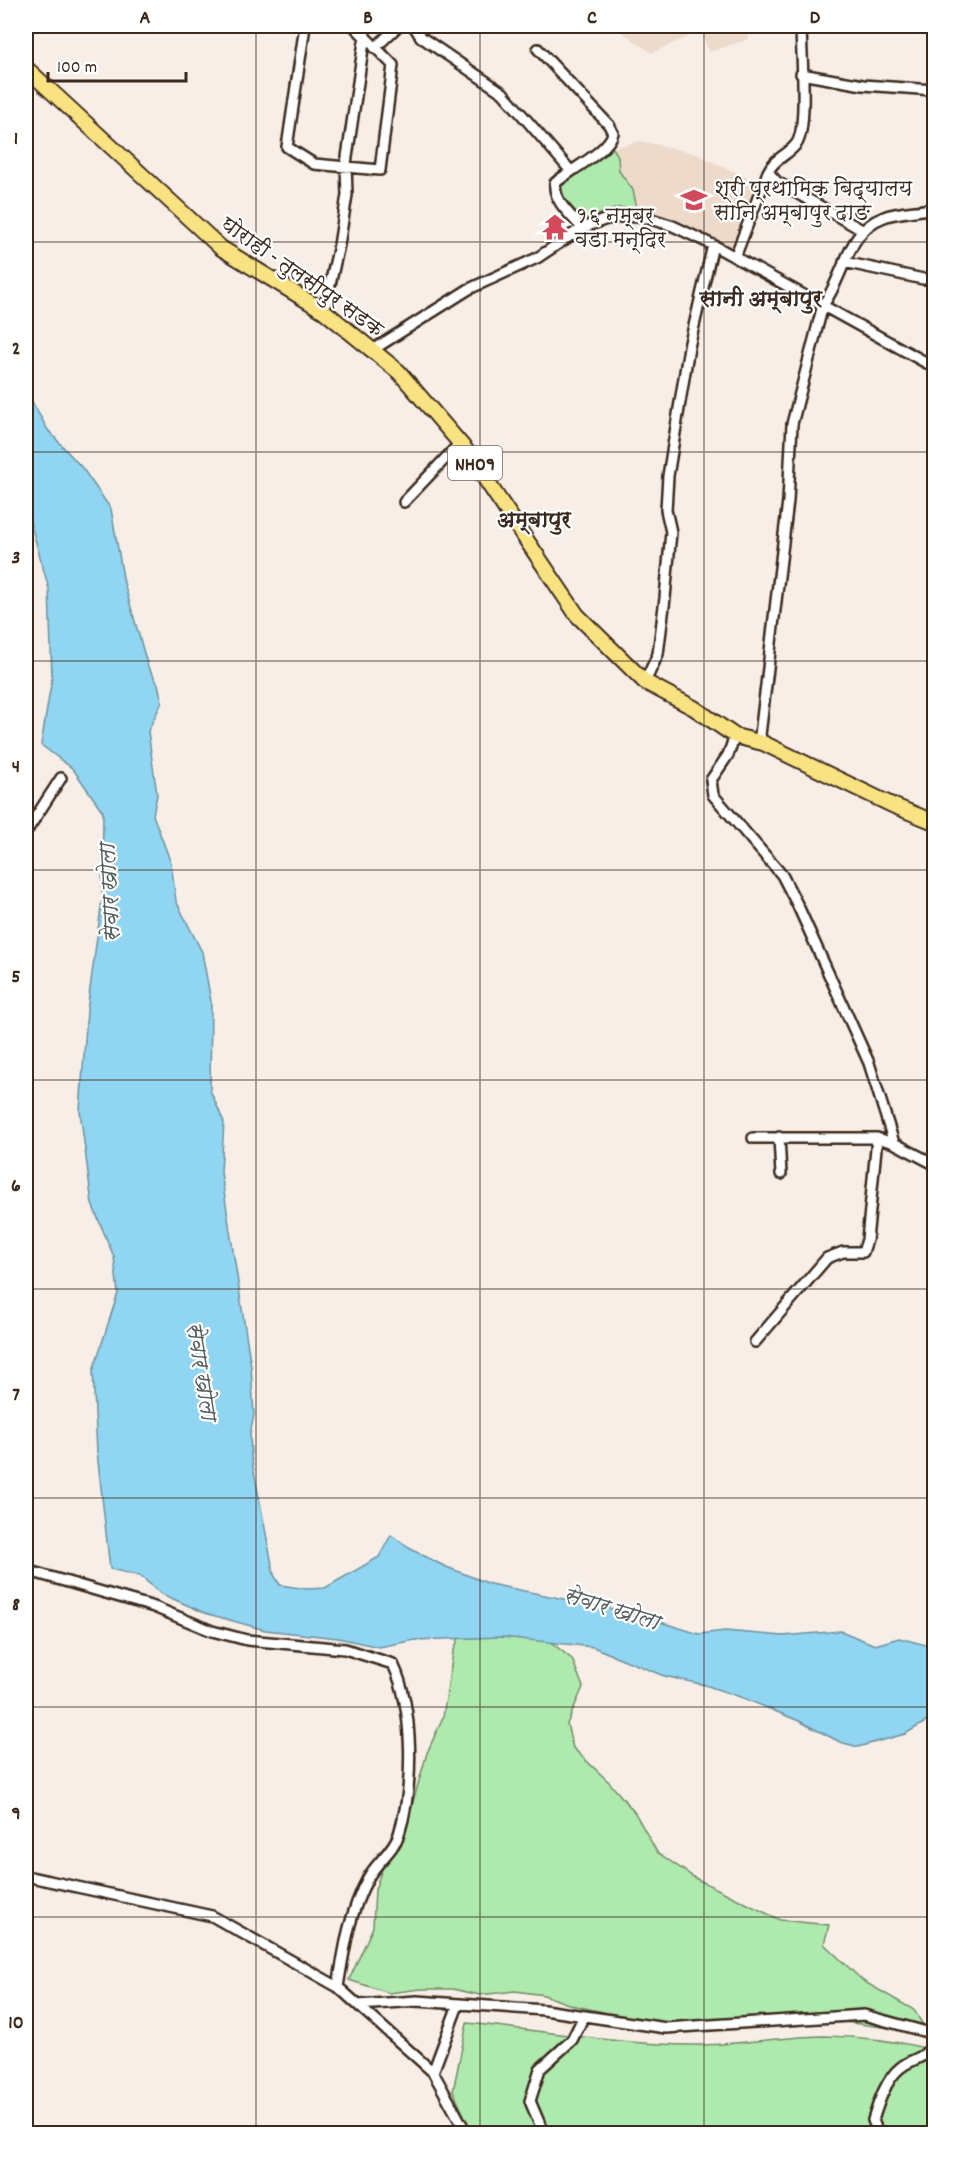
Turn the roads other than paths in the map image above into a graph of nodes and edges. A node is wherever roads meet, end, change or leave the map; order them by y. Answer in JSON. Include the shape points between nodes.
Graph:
{"nodes":[{"id":1,"x":305,"y":26,"type":"edge"},
{"id":2,"x":354,"y":26,"type":"edge"},
{"id":3,"x":398,"y":26,"type":"edge"},
{"id":4,"x":414,"y":26,"type":"edge"},
{"id":5,"x":801,"y":26,"type":"edge"},
{"id":6,"x":365,"y":34,"type":"junction"},
{"id":7,"x":375,"y":48,"type":"junction"},
{"id":8,"x":538,"y":50,"type":"dead end"},
{"id":9,"x":26,"y":68,"type":"edge"},
{"id":10,"x":801,"y":74,"type":"junction"},
{"id":11,"x":934,"y":90,"type":"edge"},
{"id":12,"x":346,"y":168,"type":"junction"},
{"id":13,"x":570,"y":170,"type":"junction"},
{"id":14,"x":768,"y":172,"type":"junction"},
{"id":15,"x":934,"y":208,"type":"edge"},
{"id":16,"x":582,"y":228,"type":"junction"},
{"id":17,"x":862,"y":230,"type":"junction"},
{"id":18,"x":713,"y":245,"type":"junction"},
{"id":19,"x":735,"y":257,"type":"junction"},
{"id":20,"x":844,"y":262,"type":"junction"},
{"id":21,"x":934,"y":278,"type":"edge"},
{"id":22,"x":823,"y":305,"type":"junction"},
{"id":23,"x":324,"y":311,"type":"junction"},
{"id":24,"x":374,"y":349,"type":"junction"},
{"id":25,"x":934,"y":367,"type":"edge"},
{"id":26,"x":460,"y":443,"type":"junction"},
{"id":27,"x":404,"y":502,"type":"dead end"},
{"id":28,"x":645,"y":682,"type":"junction"},
{"id":29,"x":735,"y":736,"type":"junction"},
{"id":30,"x":763,"y":743,"type":"junction"},
{"id":31,"x":61,"y":778,"type":"dead end"},
{"id":32,"x":934,"y":822,"type":"edge"},
{"id":33,"x":26,"y":832,"type":"edge"},
{"id":34,"x":779,"y":1137,"type":"junction"},
{"id":35,"x":753,"y":1138,"type":"dead end"},
{"id":36,"x":876,"y":1138,"type":"junction"},
{"id":37,"x":894,"y":1143,"type":"junction"},
{"id":38,"x":934,"y":1164,"type":"edge"},
{"id":39,"x":781,"y":1174,"type":"dead end"},
{"id":40,"x":755,"y":1342,"type":"dead end"},
{"id":41,"x":26,"y":1570,"type":"edge"},
{"id":42,"x":26,"y":1876,"type":"edge"},
{"id":43,"x":338,"y":1988,"type":"junction"},
{"id":44,"x":358,"y":2005,"type":"junction"},
{"id":45,"x":458,"y":2005,"type":"junction"},
{"id":46,"x":584,"y":2016,"type":"junction"},
{"id":47,"x":934,"y":2034,"type":"edge"},
{"id":48,"x":934,"y":2044,"type":"edge"},
{"id":49,"x":433,"y":2072,"type":"junction"},
{"id":50,"x":468,"y":2133,"type":"edge"},
{"id":51,"x":544,"y":2133,"type":"edge"},
{"id":52,"x":878,"y":2133,"type":"edge"}],
"edges":[{"from":1,"to":12,"type":"street","via":[[287,147],[314,164]]},
{"from":2,"to":6,"type":"street"},
{"from":3,"to":7,"type":"street"},
{"from":4,"to":13,"type":"street","via":[[421,37],[503,93]]},
{"from":5,"to":10,"type":"street"},
{"from":6,"to":7,"type":"street"},
{"from":6,"to":12,"type":"street"},
{"from":7,"to":12,"type":"street","via":[[393,65],[380,170]]},
{"from":8,"to":13,"type":"street","via":[[613,133],[607,147]]},
{"from":9,"to":23,"type":"main road","name":"घोराही - तुलसीपुर सडक","number":"NH09","via":[[221,248]]},
{"from":10,"to":11,"type":"street","via":[[863,85]]},
{"from":10,"to":14,"type":"street","via":[[803,121],[797,143],[771,164]]},
{"from":12,"to":23,"type":"street","via":[[346,205]]},
{"from":13,"to":16,"type":"street","via":[[555,183],[554,190]]},
{"from":14,"to":17,"type":"street","via":[[777,182]]},
{"from":14,"to":19,"type":"street"},
{"from":15,"to":17,"type":"street","via":[[887,215]]},
{"from":16,"to":18,"type":"street","via":[[626,216],[648,218]]},
{"from":16,"to":24,"type":"street","via":[[537,258],[469,289]]},
{"from":17,"to":20,"type":"street"},
{"from":18,"to":19,"type":"street"},
{"from":18,"to":28,"type":"street","via":[[689,347],[668,476],[666,510],[671,532],[665,598],[658,654]]},
{"from":19,"to":22,"type":"street"},
{"from":20,"to":21,"type":"street"},
{"from":20,"to":22,"type":"street","via":[[834,291]]},
{"from":22,"to":25,"type":"street"},
{"from":22,"to":30,"type":"street","via":[[792,424],[788,501],[760,735]]},
{"from":23,"to":24,"type":"main road","name":"घोराही - तुलसीपुर सडक","number":"NH09"},
{"from":24,"to":26,"type":"main road","name":"घोराही - तुलसीपुर सडक","number":"NH09"},
{"from":26,"to":27,"type":"street"},
{"from":26,"to":28,"type":"main road","name":"घोराही - तुलसीपुर सडक","number":"NH09","via":[[577,615]]},
{"from":28,"to":29,"type":"main road","name":"घोराही - तुलसीपुर सडक","number":"NH09"},
{"from":29,"to":30,"type":"main road","name":"घोराही - तुलसीपुर सडक","number":"NH09"},
{"from":29,"to":37,"type":"street","via":[[710,789],[782,875],[869,1063]]},
{"from":30,"to":32,"type":"main road","name":"घोराही - तुलसीपुर सडक","number":"NH09"},
{"from":31,"to":33,"type":"street"},
{"from":34,"to":35,"type":"street"},
{"from":34,"to":36,"type":"street"},
{"from":34,"to":39,"type":"street"},
{"from":36,"to":37,"type":"street"},
{"from":36,"to":40,"type":"street","via":[[863,1252],[843,1252],[827,1258]]},
{"from":37,"to":38,"type":"street"},
{"from":41,"to":43,"type":"street","via":[[154,1607],[247,1641],[345,1649],[393,1664],[402,1681],[408,1791],[399,1836],[368,1878],[347,1928]]},
{"from":42,"to":43,"type":"street","via":[[212,1916]]},
{"from":43,"to":44,"type":"street"},
{"from":44,"to":45,"type":"street","via":[[417,2001]]},
{"from":44,"to":49,"type":"street"},
{"from":45,"to":46,"type":"street"},
{"from":45,"to":49,"type":"street"},
{"from":46,"to":47,"type":"street","via":[[666,2028],[864,2015]]},
{"from":46,"to":51,"type":"street","via":[[572,2040],[540,2069],[530,2101]]},
{"from":48,"to":52,"type":"street","via":[[927,2055],[900,2068],[892,2078],[873,2120]]},
{"from":49,"to":50,"type":"street"}]}
